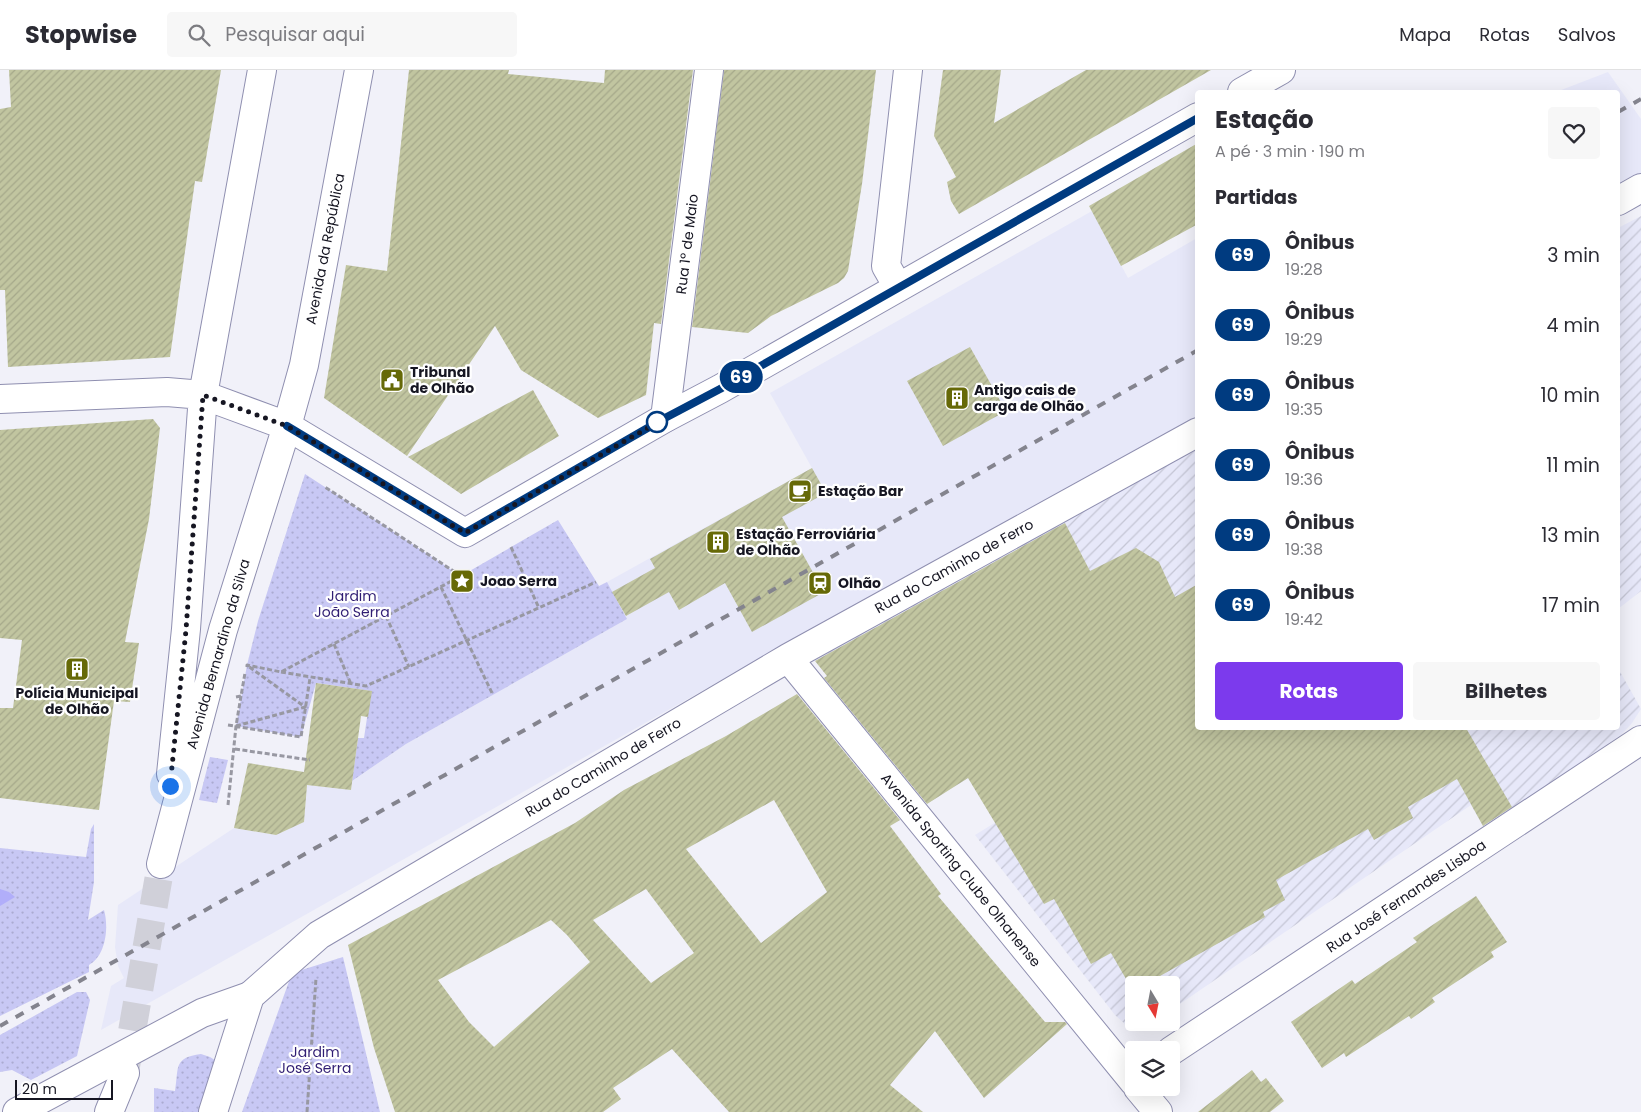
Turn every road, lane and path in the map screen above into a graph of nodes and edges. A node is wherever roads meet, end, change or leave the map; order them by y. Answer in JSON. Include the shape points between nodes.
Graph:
{"nodes":[{"id":1,"x":262,"y":70,"type":"edge"},
{"id":2,"x":359,"y":70,"type":"edge"},
{"id":3,"x":708,"y":70,"type":"edge"},
{"id":4,"x":908,"y":70,"type":"edge"},
{"id":5,"x":1281,"y":70,"type":"edge"},
{"id":6,"x":1246,"y":90,"type":"edge"},
{"id":7,"x":1195,"y":120,"type":"edge"},
{"id":8,"x":1641,"y":188,"type":"edge"},
{"id":9,"x":1620,"y":200,"type":"edge"},
{"id":10,"x":898,"y":287,"type":"junction"},
{"id":11,"x":203,"y":395,"type":"junction"},
{"id":12,"x":0,"y":399,"type":"edge"},
{"id":13,"x":665,"y":418,"type":"junction"},
{"id":14,"x":287,"y":426,"type":"junction"},
{"id":15,"x":1195,"y":434,"type":"edge"},
{"id":16,"x":321,"y":485,"type":"dead end"},
{"id":17,"x":511,"y":547,"type":"dead end"},
{"id":18,"x":596,"y":582,"type":"dead end"},
{"id":19,"x":441,"y":587,"type":"junction"},
{"id":20,"x":539,"y":608,"type":"junction"},
{"id":21,"x":386,"y":616,"type":"junction"},
{"id":22,"x":467,"y":641,"type":"junction"},
{"id":23,"x":334,"y":644,"type":"junction"},
{"id":24,"x":788,"y":658,"type":"junction"},
{"id":25,"x":247,"y":665,"type":"junction"},
{"id":26,"x":410,"y":667,"type":"junction"},
{"id":27,"x":281,"y":672,"type":"junction"},
{"id":28,"x":310,"y":678,"type":"junction"},
{"id":29,"x":352,"y":684,"type":"junction"},
{"id":30,"x":494,"y":695,"type":"dead end"},
{"id":31,"x":241,"y":696,"type":"junction"},
{"id":32,"x":233,"y":698,"type":"dead end"},
{"id":33,"x":305,"y":707,"type":"junction"},
{"id":34,"x":226,"y":725,"type":"dead end"},
{"id":35,"x":236,"y":726,"type":"junction"},
{"id":36,"x":1641,"y":740,"type":"edge"},
{"id":37,"x":235,"y":749,"type":"junction"},
{"id":38,"x":310,"y":760,"type":"dead end"},
{"id":39,"x":228,"y":805,"type":"dead end"},
{"id":40,"x":319,"y":935,"type":"junction"},
{"id":41,"x":250,"y":996,"type":"junction"},
{"id":42,"x":1180,"y":1045,"type":"edge"},
{"id":43,"x":1125,"y":1070,"type":"edge"},
{"id":44,"x":1146,"y":1096,"type":"edge"},
{"id":45,"x":17,"y":1112,"type":"edge"},
{"id":46,"x":110,"y":1112,"type":"edge"},
{"id":47,"x":124,"y":1112,"type":"edge"},
{"id":48,"x":213,"y":1112,"type":"edge"},
{"id":49,"x":307,"y":1112,"type":"edge"},
{"id":50,"x":1158,"y":1112,"type":"edge"}],
"edges":[{"from":1,"to":11,"type":"street"},
{"from":2,"to":14,"type":"street","name":"Avenida da República","via":[[304,365]]},
{"from":3,"to":13,"type":"street","name":"Rua 1º de Maio"},
{"from":4,"to":10,"type":"street","via":[[886,266]]},
{"from":5,"to":6,"type":"street"},
{"from":7,"to":10,"type":"street"},
{"from":8,"to":9,"type":"street"},
{"from":10,"to":13,"type":"street"},
{"from":11,"to":12,"type":"street","via":[[167,392]]},
{"from":11,"to":14,"type":"street"},
{"from":11,"to":14,"type":"street","name":"Avenida Bernardino da Silva","via":[[186,630],[161,864],[223,630]]},
{"from":13,"to":14,"type":"street","via":[[465,533]]},
{"from":15,"to":24,"type":"street","name":"Rua do Caminho de Ferro"},
{"from":16,"to":19,"type":"path","via":[[461,576]]},
{"from":17,"to":20,"type":"path"},
{"from":18,"to":20,"type":"path"},
{"from":19,"to":21,"type":"path"},
{"from":19,"to":22,"type":"path"},
{"from":20,"to":22,"type":"path"},
{"from":21,"to":23,"type":"path"},
{"from":21,"to":26,"type":"path"},
{"from":22,"to":26,"type":"path"},
{"from":22,"to":30,"type":"path"},
{"from":23,"to":27,"type":"path"},
{"from":23,"to":29,"type":"path"},
{"from":24,"to":40,"type":"street","name":"Rua do Caminho de Ferro"},
{"from":24,"to":43,"type":"street","name":"Avenida Sporting Clube Olhanense"},
{"from":25,"to":27,"type":"path"},
{"from":25,"to":31,"type":"path"},
{"from":25,"to":33,"type":"path"},
{"from":26,"to":29,"type":"path","via":[[366,686]]},
{"from":27,"to":28,"type":"path"},
{"from":28,"to":29,"type":"path"},
{"from":28,"to":33,"type":"path"},
{"from":31,"to":32,"type":"path"},
{"from":31,"to":35,"type":"path"},
{"from":33,"to":35,"type":"path"},
{"from":33,"to":35,"type":"path","via":[[301,737]]},
{"from":34,"to":35,"type":"path"},
{"from":35,"to":37,"type":"path"},
{"from":36,"to":42,"type":"street","name":"Rua José Fernandes Lisboa"},
{"from":37,"to":38,"type":"path"},
{"from":37,"to":39,"type":"path"},
{"from":40,"to":41,"type":"street","name":"Rua do Caminho de Ferro"},
{"from":40,"to":49,"type":"path"},
{"from":41,"to":45,"type":"street","name":"Rua do Caminho de Ferro","via":[[202,1013]]},
{"from":41,"to":48,"type":"street"},
{"from":44,"to":50,"type":"street","name":"Avenida Sporting Clube Olhanense"},
{"from":46,"to":47,"type":"street","via":[[125,1073]]}]}
